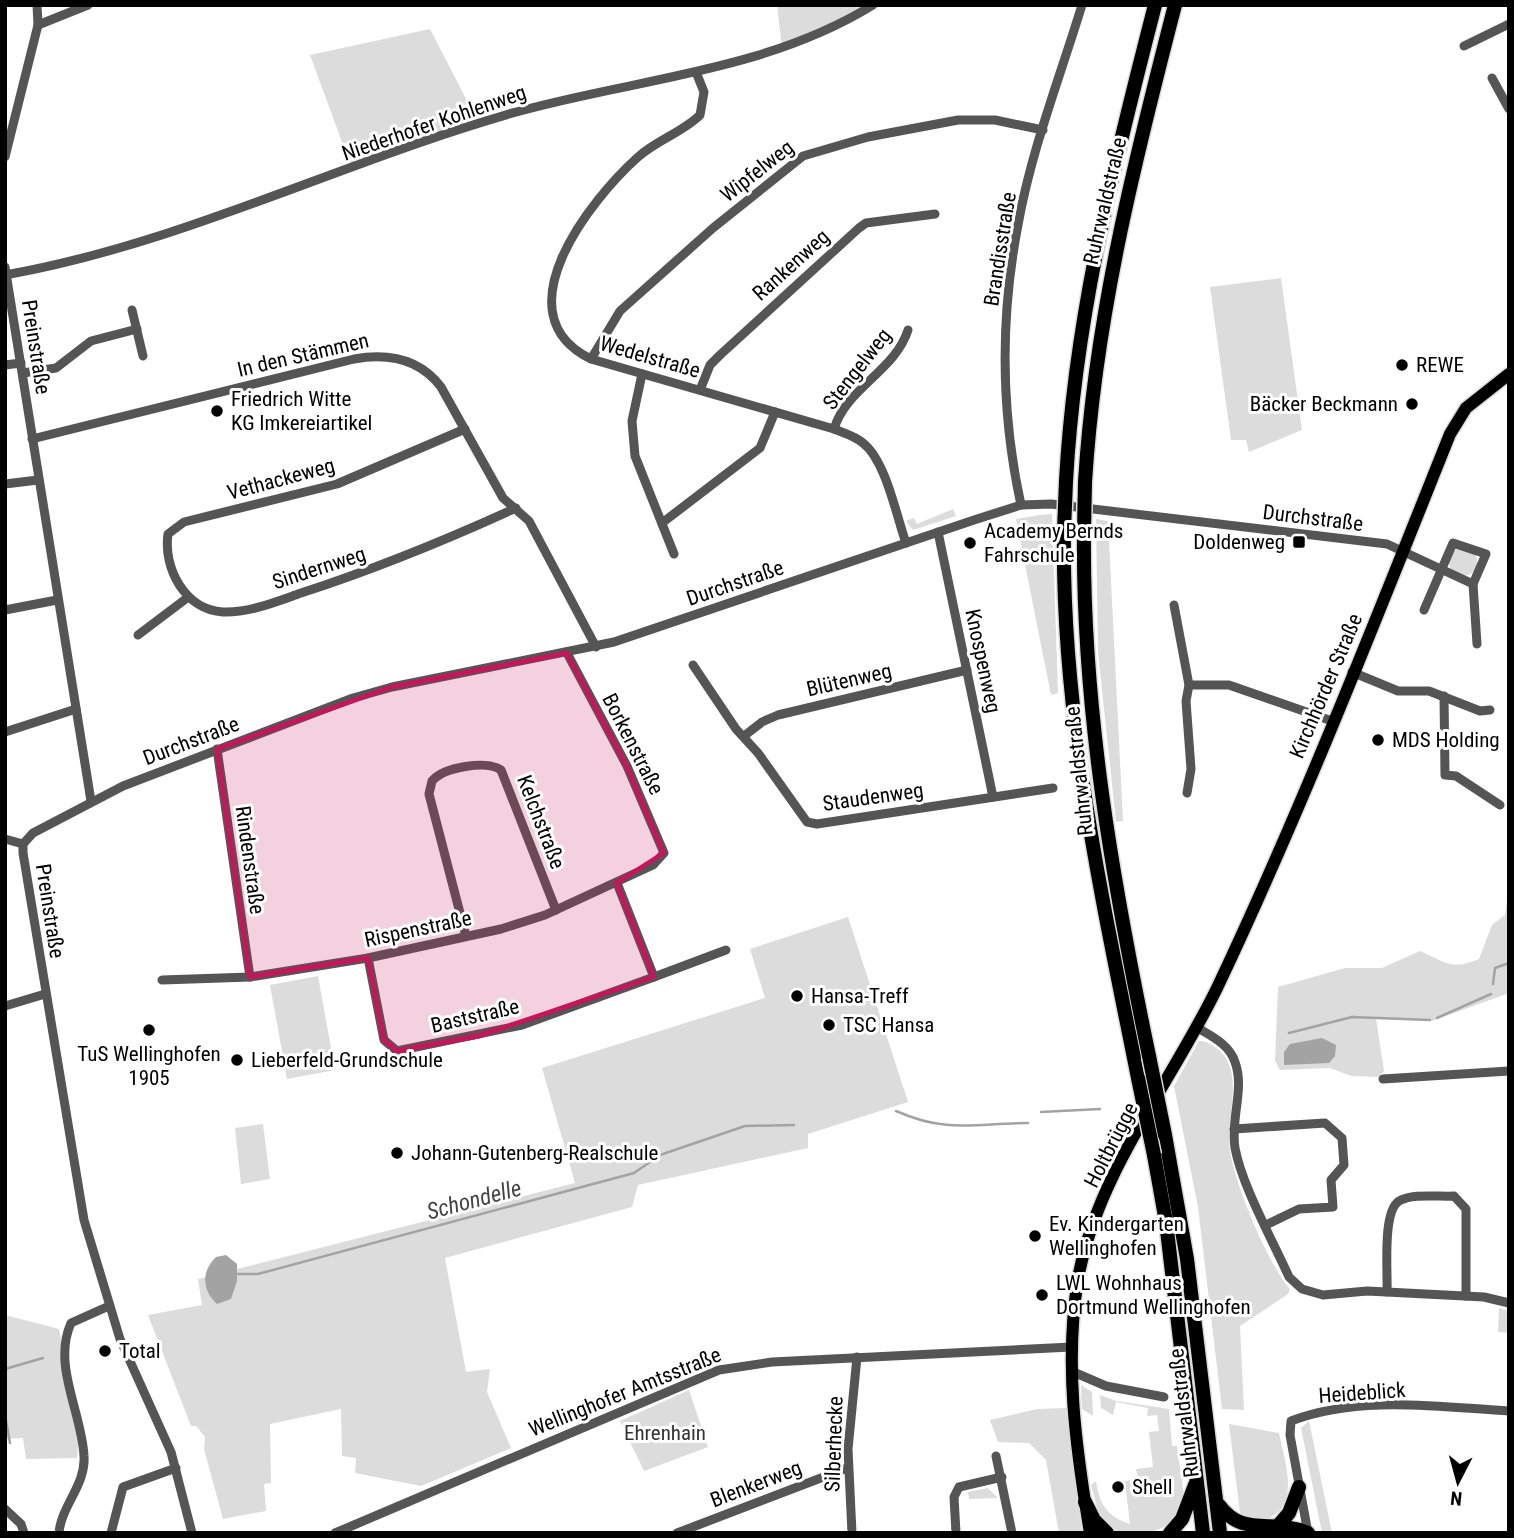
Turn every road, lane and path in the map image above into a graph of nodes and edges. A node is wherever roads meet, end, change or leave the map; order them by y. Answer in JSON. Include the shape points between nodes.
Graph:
{"nodes":[{"id":1,"x":37,"y":5,"type":"edge"},
{"id":2,"x":88,"y":5,"type":"edge"},
{"id":3,"x":873,"y":5,"type":"edge"},
{"id":4,"x":1082,"y":5,"type":"edge"},
{"id":5,"x":1155,"y":5,"type":"edge"},
{"id":6,"x":1175,"y":5,"type":"edge"},
{"id":7,"x":1509,"y":24,"type":"edge"},
{"id":8,"x":38,"y":25,"type":"junction"},
{"id":9,"x":1464,"y":46,"type":"dead end"},
{"id":10,"x":696,"y":72,"type":"junction"},
{"id":11,"x":1492,"y":78,"type":"dead end"},
{"id":12,"x":1509,"y":109,"type":"edge"},
{"id":13,"x":1044,"y":130,"type":"junction"},
{"id":14,"x":5,"y":157,"type":"edge"},
{"id":15,"x":935,"y":214,"type":"dead end"},
{"id":16,"x":6,"y":272,"type":"edge"},
{"id":17,"x":132,"y":310,"type":"dead end"},
{"id":18,"x":136,"y":329,"type":"junction"},
{"id":19,"x":908,"y":330,"type":"dead end"},
{"id":20,"x":144,"y":356,"type":"dead end"},
{"id":21,"x":591,"y":359,"type":"junction"},
{"id":22,"x":5,"y":365,"type":"edge"},
{"id":23,"x":22,"y":368,"type":"junction"},
{"id":24,"x":642,"y":374,"type":"junction"},
{"id":25,"x":1509,"y":374,"type":"edge"},
{"id":26,"x":700,"y":390,"type":"junction"},
{"id":27,"x":775,"y":412,"type":"junction"},
{"id":28,"x":465,"y":429,"type":"junction"},
{"id":29,"x":834,"y":429,"type":"junction"},
{"id":30,"x":32,"y":439,"type":"junction"},
{"id":31,"x":38,"y":480,"type":"junction"},
{"id":32,"x":5,"y":484,"type":"edge"},
{"id":33,"x":1021,"y":506,"type":"junction"},
{"id":34,"x":516,"y":508,"type":"junction"},
{"id":35,"x":662,"y":523,"type":"junction"},
{"id":36,"x":938,"y":532,"type":"junction"},
{"id":37,"x":906,"y":543,"type":"junction"},
{"id":38,"x":1403,"y":551,"type":"junction"},
{"id":39,"x":674,"y":554,"type":"dead end"},
{"id":40,"x":1442,"y":570,"type":"junction"},
{"id":41,"x":1473,"y":584,"type":"junction"},
{"id":42,"x":187,"y":598,"type":"junction"},
{"id":43,"x":57,"y":600,"type":"junction"},
{"id":44,"x":1174,"y":605,"type":"dead end"},
{"id":45,"x":5,"y":610,"type":"edge"},
{"id":46,"x":1424,"y":610,"type":"dead end"},
{"id":47,"x":138,"y":635,"type":"dead end"},
{"id":48,"x":1478,"y":644,"type":"dead end"},
{"id":49,"x":596,"y":647,"type":"junction"},
{"id":50,"x":567,"y":653,"type":"junction"},
{"id":51,"x":693,"y":665,"type":"dead end"},
{"id":52,"x":967,"y":670,"type":"junction"},
{"id":53,"x":1352,"y":672,"type":"junction"},
{"id":54,"x":1189,"y":685,"type":"junction"},
{"id":55,"x":1444,"y":696,"type":"junction"},
{"id":56,"x":76,"y":709,"type":"junction"},
{"id":57,"x":1490,"y":710,"type":"dead end"},
{"id":58,"x":1332,"y":721,"type":"junction"},
{"id":59,"x":5,"y":732,"type":"edge"},
{"id":60,"x":744,"y":736,"type":"junction"},
{"id":61,"x":217,"y":749,"type":"junction"},
{"id":62,"x":1054,"y":788,"type":"dead end"},
{"id":63,"x":1187,"y":793,"type":"dead end"},
{"id":64,"x":993,"y":797,"type":"junction"},
{"id":65,"x":91,"y":800,"type":"junction"},
{"id":66,"x":1500,"y":805,"type":"dead end"},
{"id":67,"x":5,"y":839,"type":"edge"},
{"id":68,"x":23,"y":844,"type":"junction"},
{"id":69,"x":664,"y":853,"type":"joint"},
{"id":70,"x":617,"y":883,"type":"junction"},
{"id":71,"x":556,"y":910,"type":"junction"},
{"id":72,"x":466,"y":936,"type":"junction"},
{"id":73,"x":726,"y":950,"type":"dead end"},
{"id":74,"x":368,"y":958,"type":"junction"},
{"id":75,"x":250,"y":977,"type":"junction"},
{"id":76,"x":654,"y":977,"type":"junction"},
{"id":77,"x":162,"y":980,"type":"dead end"},
{"id":78,"x":45,"y":994,"type":"junction"},
{"id":79,"x":5,"y":1006,"type":"edge"},
{"id":80,"x":1196,"y":1027,"type":"junction"},
{"id":81,"x":1509,"y":1071,"type":"edge"},
{"id":82,"x":1383,"y":1079,"type":"dead end"},
{"id":83,"x":1234,"y":1129,"type":"junction"},
{"id":84,"x":1266,"y":1225,"type":"junction"},
{"id":85,"x":1387,"y":1292,"type":"junction"},
{"id":86,"x":1466,"y":1296,"type":"junction"},
{"id":87,"x":1509,"y":1303,"type":"edge"},
{"id":88,"x":108,"y":1306,"type":"junction"},
{"id":89,"x":1071,"y":1347,"type":"junction"},
{"id":90,"x":857,"y":1357,"type":"junction"},
{"id":91,"x":1071,"y":1371,"type":"junction"},
{"id":92,"x":1164,"y":1397,"type":"dead end"},
{"id":93,"x":1509,"y":1411,"type":"edge"},
{"id":94,"x":996,"y":1456,"type":"dead end"},
{"id":95,"x":176,"y":1468,"type":"junction"},
{"id":96,"x":847,"y":1468,"type":"junction"},
{"id":97,"x":1002,"y":1477,"type":"junction"},
{"id":98,"x":1196,"y":1479,"type":"junction"},
{"id":99,"x":1299,"y":1487,"type":"junction"},
{"id":100,"x":1215,"y":1497,"type":"junction"},
{"id":101,"x":1085,"y":1502,"type":"junction"},
{"id":102,"x":5,"y":1509,"type":"edge"},
{"id":103,"x":1277,"y":1527,"type":"junction"},
{"id":104,"x":695,"y":1530,"type":"edge"},
{"id":105,"x":24,"y":1533,"type":"edge"},
{"id":106,"x":59,"y":1533,"type":"edge"},
{"id":107,"x":111,"y":1533,"type":"edge"},
{"id":108,"x":192,"y":1533,"type":"edge"},
{"id":109,"x":335,"y":1533,"type":"edge"},
{"id":110,"x":677,"y":1533,"type":"edge"},
{"id":111,"x":852,"y":1533,"type":"edge"},
{"id":112,"x":956,"y":1533,"type":"edge"},
{"id":113,"x":1012,"y":1533,"type":"edge"},
{"id":114,"x":1090,"y":1533,"type":"edge"},
{"id":115,"x":1107,"y":1533,"type":"edge"},
{"id":116,"x":1170,"y":1533,"type":"edge"},
{"id":117,"x":1203,"y":1533,"type":"edge"},
{"id":118,"x":1220,"y":1533,"type":"edge"},
{"id":119,"x":1308,"y":1533,"type":"edge"}],
"edges":[{"from":1,"to":8,"type":"street"},
{"from":2,"to":8,"type":"street"},
{"from":3,"to":10,"type":"street","name":"Niederhofer Kohlenweg","via":[[840,25],[782,48]]},
{"from":4,"to":13,"type":"street","name":"Brandisstraße"},
{"from":5,"to":98,"type":"highway","name":"Ruhrwaldstraße","bridge":true,"via":[[1094,253],[1071,403],[1064,530],[1066,614],[1078,756],[1166,1222]]},
{"from":6,"to":100,"type":"highway","name":"Ruhrwaldstraße","bridge":true,"via":[[1111,272],[1092,395],[1084,531],[1088,666],[1103,806],[1114,885],[1187,1259]]},
{"from":7,"to":9,"type":"street"},
{"from":8,"to":14,"type":"street"},
{"from":10,"to":16,"type":"street","name":"Niederhofer Kohlenweg","via":[[509,114],[144,243],[67,263]]},
{"from":10,"to":21,"type":"street","name":"Wedelstraße","via":[[704,92],[700,115],[637,158],[575,231],[558,260],[553,306],[558,326],[571,347]]},
{"from":11,"to":12,"type":"street"},
{"from":13,"to":21,"type":"street","name":"Wipfelweg","via":[[995,120],[958,120],[868,137],[803,156],[620,311]]},
{"from":13,"to":33,"type":"street","name":"Brandisstraße","via":[[1018,223],[1006,319],[1006,396]]},
{"from":15,"to":26,"type":"street","name":"Rankenweg","via":[[866,223],[859,228],[710,365]]},
{"from":16,"to":23,"type":"street","name":"Preinstraße"},
{"from":17,"to":18,"type":"street"},
{"from":18,"to":20,"type":"street"},
{"from":18,"to":23,"type":"street","via":[[91,341],[56,368]]},
{"from":19,"to":29,"type":"street","name":"Stengelweg","via":[[895,354],[845,405]]},
{"from":21,"to":24,"type":"street","name":"Wedelstraße"},
{"from":22,"to":23,"type":"street"},
{"from":23,"to":30,"type":"street","name":"Preinstraße"},
{"from":24,"to":26,"type":"street","name":"Wedelstraße"},
{"from":24,"to":35,"type":"street","via":[[632,439]]},
{"from":25,"to":38,"type":"main road","name":"Kirchhörder Straße","via":[[1483,391],[1457,421]]},
{"from":26,"to":27,"type":"street","name":"Wedelstraße"},
{"from":27,"to":29,"type":"street","name":"Wedelstraße"},
{"from":27,"to":35,"type":"street","via":[[760,448]]},
{"from":28,"to":30,"type":"street","name":"In den Stämmen","via":[[432,375],[406,360],[374,355]]},
{"from":28,"to":34,"type":"street","name":"In den Stämmen","via":[[503,498]]},
{"from":28,"to":42,"type":"street","name":"Vethackeweg","via":[[337,484],[184,522],[168,534],[166,549]]},
{"from":29,"to":37,"type":"street","name":"Wedelstraße","via":[[861,440],[875,455]]},
{"from":30,"to":31,"type":"street","name":"Preinstraße"},
{"from":31,"to":32,"type":"street"},
{"from":31,"to":43,"type":"street","name":"Preinstraße"},
{"from":33,"to":36,"type":"street","name":"Durchstraße"},
{"from":33,"to":38,"type":"street","name":"Durchstraße","via":[[1051,504],[1284,531],[1387,544]]},
{"from":34,"to":42,"type":"street","name":"Sindernweg","via":[[358,574],[244,610],[213,610]]},
{"from":34,"to":49,"type":"street","name":"In den Stämmen","via":[[529,521]]},
{"from":35,"to":39,"type":"street"},
{"from":36,"to":37,"type":"street","name":"Durchstraße"},
{"from":36,"to":52,"type":"street","name":"Knospenweg"},
{"from":37,"to":49,"type":"street","name":"Durchstraße"},
{"from":38,"to":40,"type":"street","name":"Durchstraße"},
{"from":38,"to":53,"type":"main road","name":"Kirchhörder Straße"},
{"from":40,"to":41,"type":"street","name":"Durchstraße"},
{"from":40,"to":41,"type":"street","via":[[1453,543],[1486,554]]},
{"from":40,"to":46,"type":"street"},
{"from":41,"to":48,"type":"street"},
{"from":42,"to":47,"type":"street"},
{"from":43,"to":45,"type":"street"},
{"from":43,"to":56,"type":"street","name":"Preinstraße"},
{"from":44,"to":54,"type":"street"},
{"from":49,"to":50,"type":"street","name":"Durchstraße"},
{"from":50,"to":61,"type":"street","name":"Durchstraße","via":[[392,687]]},
{"from":50,"to":69,"type":"street","name":"Borkenstraße","via":[[627,766]]},
{"from":51,"to":60,"type":"street","name":"Staudenweg"},
{"from":52,"to":60,"type":"street","name":"Blütenweg","via":[[778,715]]},
{"from":52,"to":64,"type":"street","name":"Knospenweg"},
{"from":53,"to":55,"type":"street","via":[[1408,694],[1420,690]]},
{"from":53,"to":58,"type":"main road","name":"Kirchhörder Straße"},
{"from":54,"to":58,"type":"street","via":[[1229,685]]},
{"from":54,"to":63,"type":"street","via":[[1191,769]]},
{"from":55,"to":57,"type":"street","via":[[1480,711]]},
{"from":55,"to":66,"type":"street","via":[[1445,775],[1456,776]]},
{"from":56,"to":59,"type":"street"},
{"from":56,"to":65,"type":"street","name":"Preinstraße"},
{"from":58,"to":80,"type":"main road","name":"Kirchhörder Straße"},
{"from":60,"to":64,"type":"street","name":"Staudenweg","via":[[807,822]]},
{"from":61,"to":65,"type":"street","name":"Durchstraße"},
{"from":61,"to":75,"type":"street","name":"Rindenstraße"},
{"from":62,"to":64,"type":"street","name":"Staudenweg"},
{"from":65,"to":68,"type":"street","name":"Preinstraße","via":[[33,833]]},
{"from":67,"to":68,"type":"street"},
{"from":68,"to":78,"type":"street","name":"Preinstraße"},
{"from":69,"to":70,"type":"street","name":"Rispenstraße","via":[[653,865]]},
{"from":70,"to":71,"type":"street","name":"Rispenstraße"},
{"from":70,"to":76,"type":"street"},
{"from":71,"to":72,"type":"street","name":"Rispenstraße","via":[[514,926]]},
{"from":71,"to":72,"type":"street","name":"Kelchstraße","via":[[501,770],[487,764],[441,774],[432,781],[429,794]]},
{"from":72,"to":74,"type":"street","name":"Rispenstraße"},
{"from":73,"to":76,"type":"street","name":"Baststraße"},
{"from":74,"to":75,"type":"street","name":"Rispenstraße"},
{"from":74,"to":76,"type":"street","name":"Baststraße","via":[[384,1041],[397,1051],[522,1025]]},
{"from":75,"to":77,"type":"street","name":"Rispenstraße"},
{"from":78,"to":79,"type":"street"},
{"from":78,"to":88,"type":"street","name":"Preinstraße","via":[[78,1192]]},
{"from":80,"to":83,"type":"street","via":[[1224,1046],[1236,1062]]},
{"from":80,"to":89,"type":"main road","name":"Holtbrügge","via":[[1130,1144],[1091,1232],[1078,1279]]},
{"from":81,"to":82,"type":"street"},
{"from":83,"to":84,"type":"street","via":[[1238,1161]]},
{"from":83,"to":84,"type":"street","via":[[1325,1124],[1342,1138],[1344,1166],[1331,1180],[1333,1207],[1299,1209]]},
{"from":84,"to":85,"type":"street","via":[[1289,1277],[1301,1289],[1323,1296]]},
{"from":85,"to":86,"type":"street"},
{"from":85,"to":86,"type":"street","via":[[1388,1214],[1399,1201],[1454,1196],[1466,1209]]},
{"from":86,"to":87,"type":"street"},
{"from":88,"to":95,"type":"street","name":"Preinstraße"},
{"from":88,"to":106,"type":"street","via":[[71,1323],[66,1334],[66,1361],[84,1464]]},
{"from":89,"to":90,"type":"street","name":"Wellinghofer Amtsstraße"},
{"from":89,"to":91,"type":"main road","name":"Holtbrügge"},
{"from":90,"to":96,"type":"street","name":"Silberhecke"},
{"from":90,"to":109,"type":"street","name":"Wellinghofer Amtsstraße","via":[[752,1363],[719,1370]]},
{"from":91,"to":92,"type":"street","via":[[1106,1386]]},
{"from":91,"to":101,"type":"main road","name":"Holtbrügge"},
{"from":93,"to":99,"type":"street","name":"Heideblick","via":[[1380,1406],[1312,1413],[1291,1421]]},
{"from":94,"to":97,"type":"street"},
{"from":95,"to":107,"type":"street","via":[[123,1487]]},
{"from":95,"to":108,"type":"street","name":"Preinstraße"},
{"from":96,"to":104,"type":"street","name":"Blenkerweg"},
{"from":96,"to":111,"type":"street","name":"Silberhecke"},
{"from":97,"to":112,"type":"street","via":[[959,1487],[954,1497]]},
{"from":97,"to":113,"type":"street"},
{"from":98,"to":116,"type":"highway","via":[[1182,1519]]},
{"from":98,"to":117,"type":"highway","name":"Ruhrwaldstraße"},
{"from":99,"to":103,"type":"highway","via":[[1289,1513]]},
{"from":99,"to":119,"type":"street","name":"Heideblick"},
{"from":100,"to":103,"type":"highway","via":[[1224,1515],[1241,1529],[1255,1533]]},
{"from":100,"to":118,"type":"highway","name":"Ruhrwaldstraße"},
{"from":101,"to":114,"type":"main road","name":"Holtbrügge"},
{"from":101,"to":115,"type":"highway"},
{"from":102,"to":105,"type":"street"},
{"from":103,"to":119,"type":"highway"},
{"from":104,"to":110,"type":"street","name":"Blenkerweg"}]}
